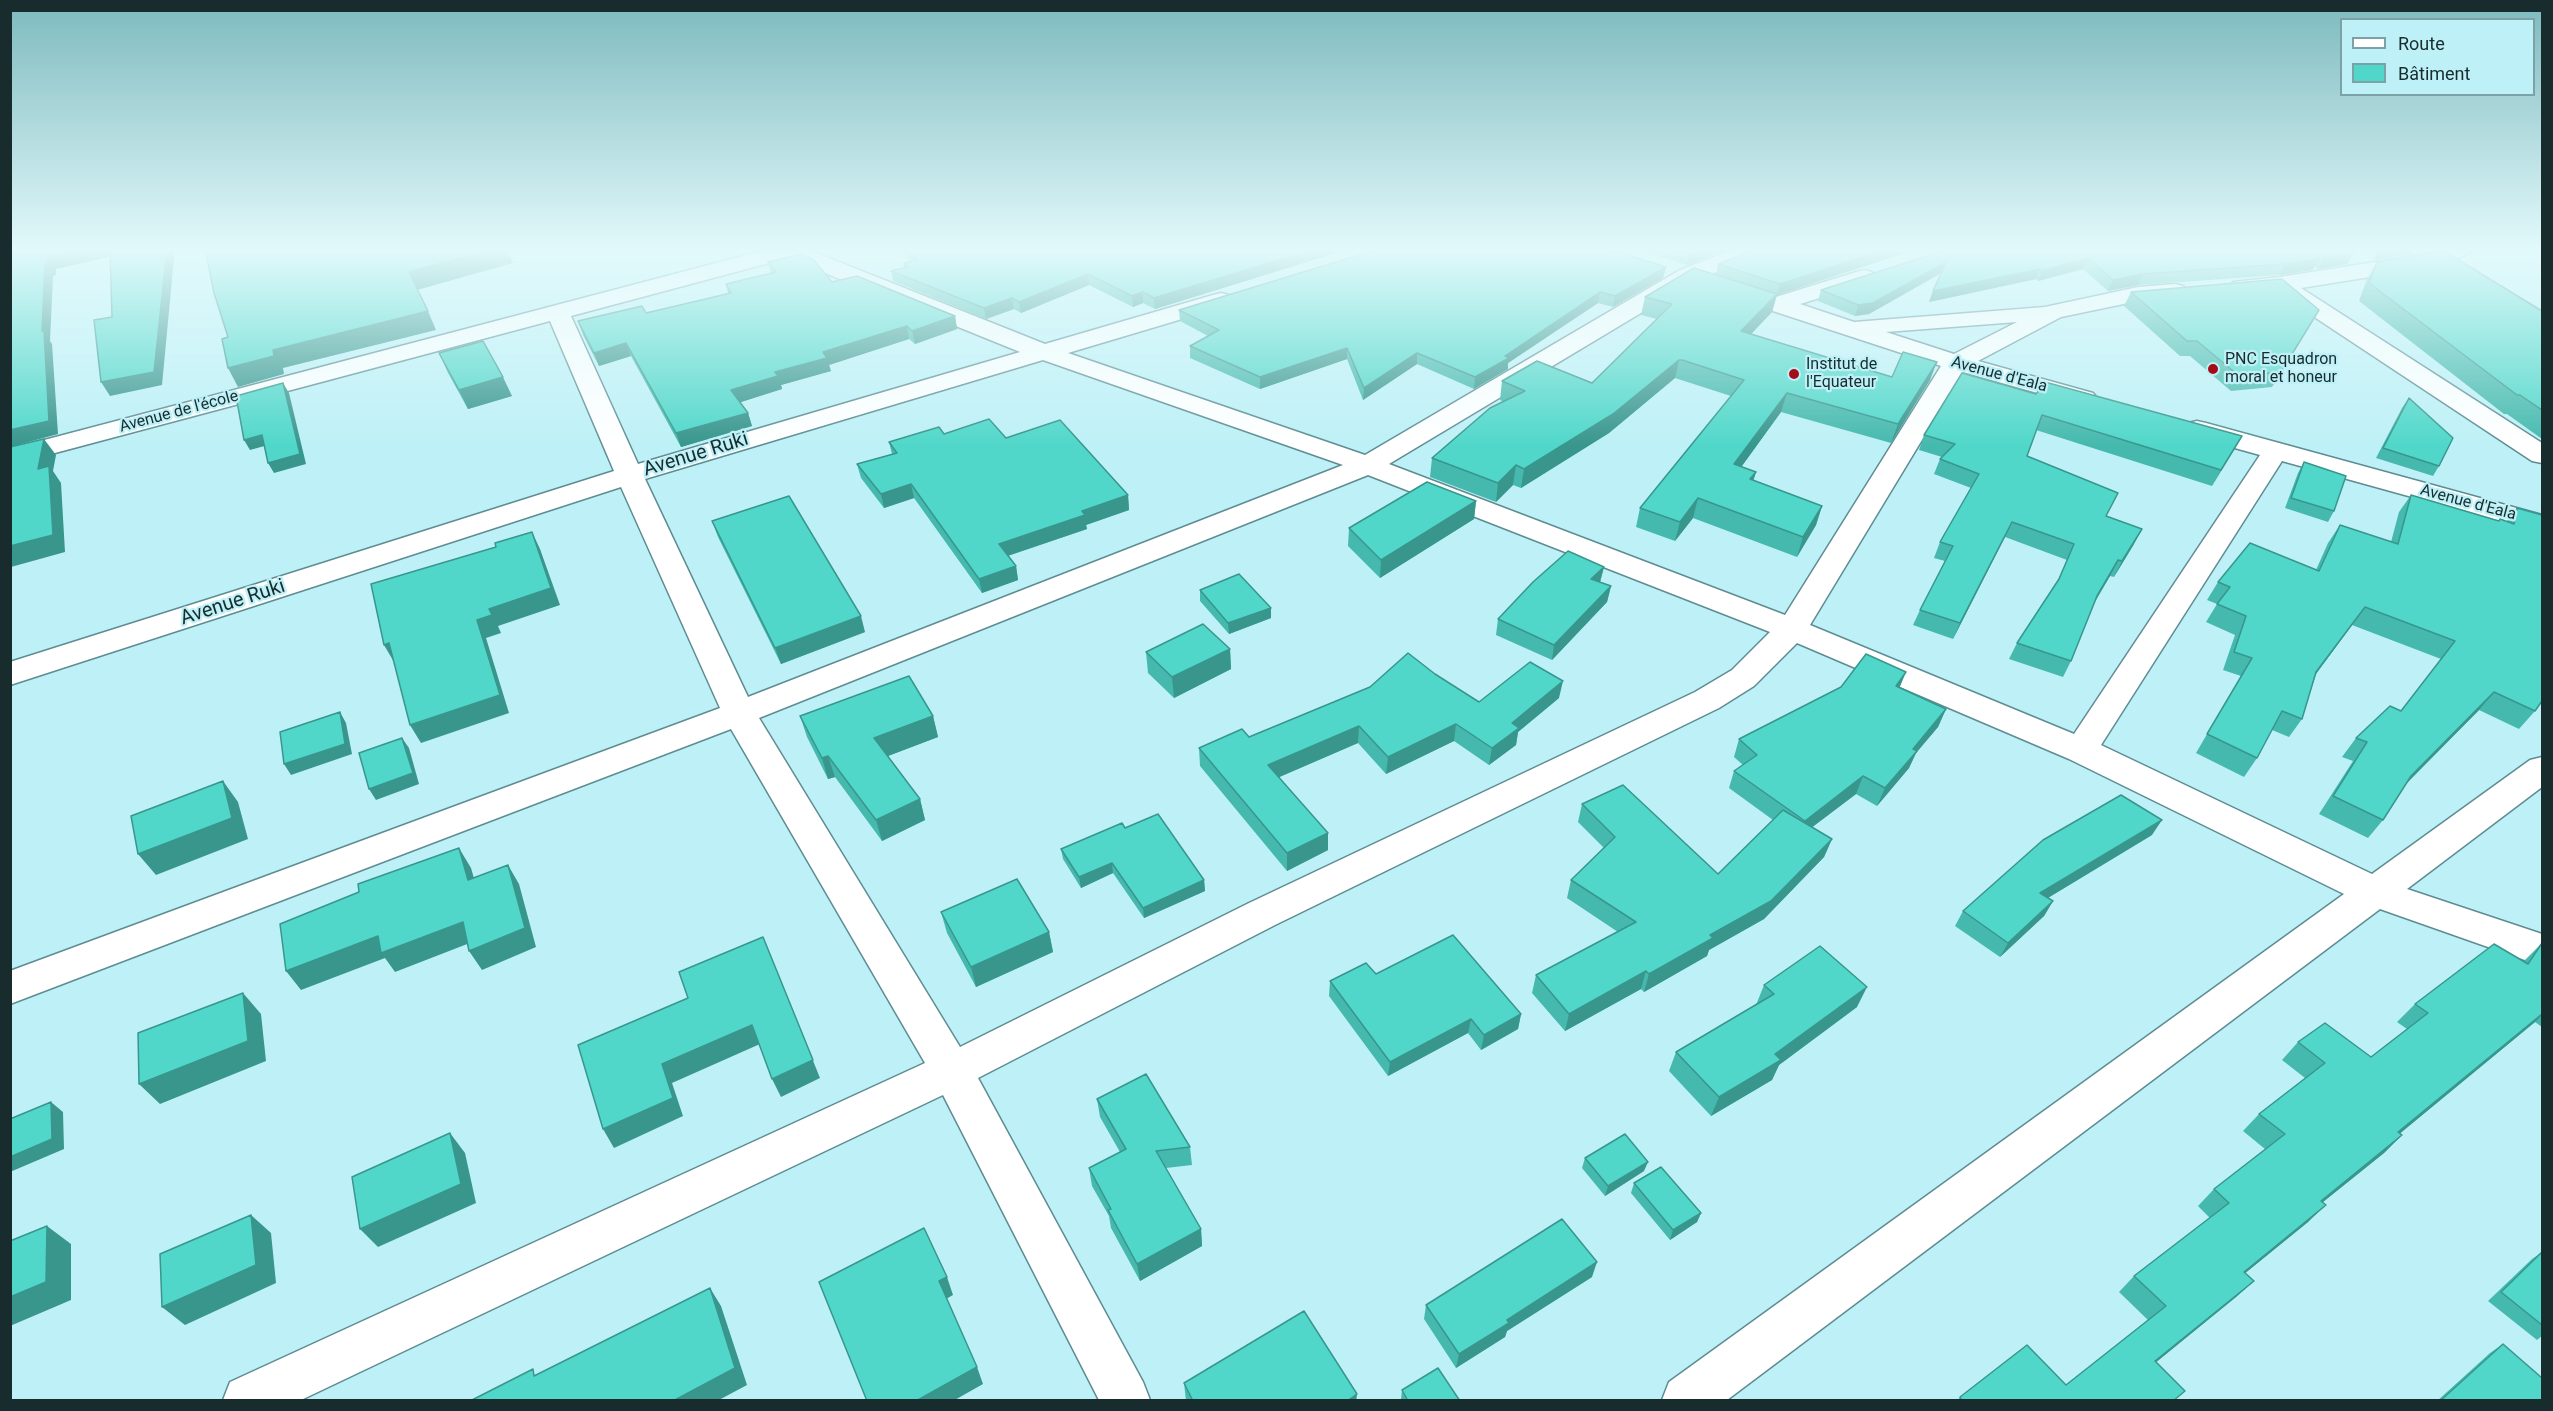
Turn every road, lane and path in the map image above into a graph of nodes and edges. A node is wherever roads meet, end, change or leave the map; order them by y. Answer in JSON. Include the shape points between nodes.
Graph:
{"nodes":[{"id":1,"x":551,"y":314,"type":"edge"},
{"id":2,"x":559,"y":314,"type":"edge"},
{"id":3,"x":950,"y":314,"type":"edge"},
{"id":4,"x":1171,"y":314,"type":"edge"},
{"id":5,"x":1623,"y":314,"type":"edge"},
{"id":6,"x":1802,"y":314,"type":"edge"},
{"id":7,"x":2030,"y":314,"type":"edge"},
{"id":8,"x":2050,"y":314,"type":"edge"},
{"id":9,"x":2326,"y":314,"type":"edge"},
{"id":10,"x":1846,"y":328,"type":"junction"},
{"id":11,"x":1042,"y":352,"type":"junction"},
{"id":12,"x":1956,"y":363,"type":"junction"},
{"id":13,"x":2105,"y":404,"type":"edge"},
{"id":14,"x":2173,"y":422,"type":"edge"},
{"id":15,"x":2276,"y":450,"type":"junction"},
{"id":16,"x":2542,"y":455,"type":"edge"},
{"id":17,"x":10,"y":457,"type":"edge"},
{"id":18,"x":1368,"y":465,"type":"junction"},
{"id":19,"x":629,"y":475,"type":"junction"},
{"id":20,"x":2542,"y":524,"type":"edge"},
{"id":21,"x":1792,"y":628,"type":"junction"},
{"id":22,"x":10,"y":674,"type":"edge"},
{"id":23,"x":739,"y":713,"type":"junction"},
{"id":24,"x":2081,"y":750,"type":"junction"},
{"id":25,"x":2542,"y":769,"type":"edge"},
{"id":26,"x":2376,"y":893,"type":"junction"},
{"id":27,"x":2542,"y":950,"type":"edge"},
{"id":28,"x":10,"y":988,"type":"edge"},
{"id":29,"x":952,"y":1071,"type":"junction"},
{"id":30,"x":248,"y":1401,"type":"edge"},
{"id":31,"x":1125,"y":1401,"type":"edge"},
{"id":32,"x":1688,"y":1401,"type":"edge"}],
"edges":[{"from":1,"to":17,"type":"street","name":"Avenue de l'école"},
{"from":2,"to":19,"type":"street"},
{"from":3,"to":11,"type":"street"},
{"from":4,"to":11,"type":"street","name":"Avenue Ruki"},
{"from":5,"to":18,"type":"street"},
{"from":6,"to":10,"type":"street","name":"Avenue d'Eala"},
{"from":7,"to":10,"type":"street"},
{"from":8,"to":12,"type":"street"},
{"from":9,"to":16,"type":"street"},
{"from":10,"to":12,"type":"street","name":"Avenue d'Eala"},
{"from":11,"to":18,"type":"street"},
{"from":11,"to":19,"type":"street","name":"Avenue Ruki"},
{"from":12,"to":13,"type":"street","name":"Avenue d'Eala"},
{"from":12,"to":21,"type":"street"},
{"from":14,"to":15,"type":"street","name":"Avenue d'Eala"},
{"from":15,"to":20,"type":"street","name":"Avenue d'Eala"},
{"from":15,"to":24,"type":"street"},
{"from":18,"to":21,"type":"street"},
{"from":18,"to":23,"type":"street"},
{"from":19,"to":22,"type":"street","name":"Avenue Ruki"},
{"from":19,"to":23,"type":"street"},
{"from":21,"to":24,"type":"street"},
{"from":21,"to":29,"type":"street","via":[[1743,678],[1707,700],[1262,914]]},
{"from":23,"to":28,"type":"street"},
{"from":23,"to":29,"type":"street"},
{"from":24,"to":26,"type":"street"},
{"from":25,"to":26,"type":"street"},
{"from":26,"to":27,"type":"street"},
{"from":26,"to":32,"type":"street"},
{"from":29,"to":30,"type":"street"},
{"from":29,"to":31,"type":"street"}]}
